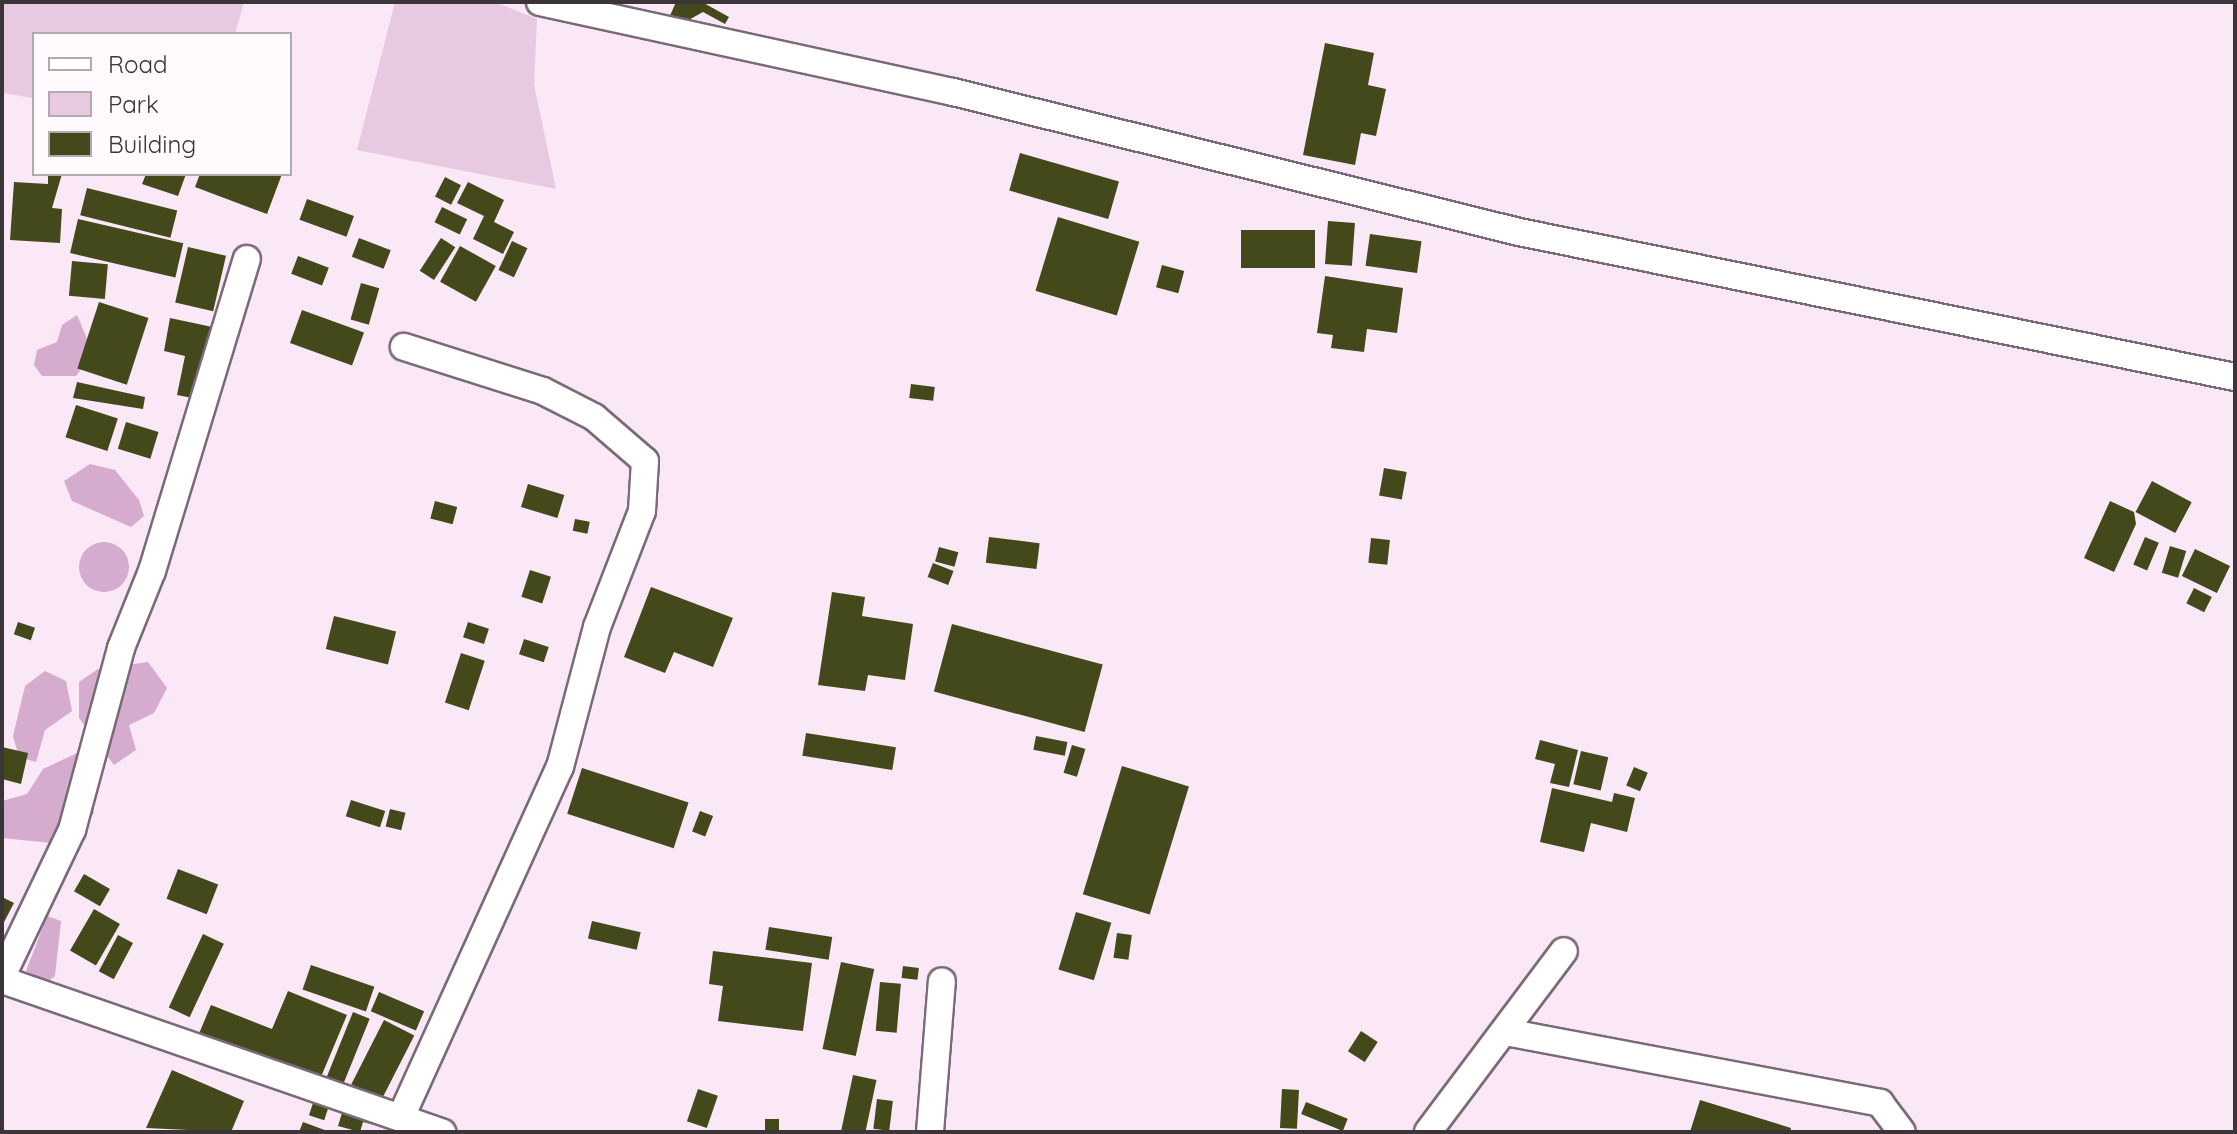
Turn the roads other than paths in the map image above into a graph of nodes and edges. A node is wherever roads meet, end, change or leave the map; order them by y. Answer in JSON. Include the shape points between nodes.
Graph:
{"nodes":[{"id":1,"x":540,"y":2,"type":"edge"},
{"id":2,"x":247,"y":259,"type":"dead end"},
{"id":3,"x":404,"y":347,"type":"dead end"},
{"id":4,"x":2235,"y":377,"type":"edge"},
{"id":5,"x":1564,"y":951,"type":"dead end"},
{"id":6,"x":2,"y":978,"type":"edge"},
{"id":7,"x":942,"y":981,"type":"dead end"},
{"id":8,"x":1505,"y":1032,"type":"junction"},
{"id":9,"x":401,"y":1117,"type":"junction"},
{"id":10,"x":442,"y":1132,"type":"edge"},
{"id":11,"x":930,"y":1132,"type":"edge"},
{"id":12,"x":1428,"y":1132,"type":"edge"},
{"id":13,"x":1902,"y":1132,"type":"edge"}],
"edges":[{"from":1,"to":4,"type":"street","via":[[953,92],[1519,232]]},
{"from":2,"to":6,"type":"street","via":[[152,571],[121,648],[72,830]]},
{"from":3,"to":9,"type":"street","via":[[543,391],[594,417],[645,461],[642,511],[597,627],[560,767]]},
{"from":5,"to":8,"type":"street"},
{"from":6,"to":9,"type":"street"},
{"from":7,"to":11,"type":"street"},
{"from":8,"to":12,"type":"street"},
{"from":8,"to":13,"type":"street","via":[[1880,1103]]},
{"from":9,"to":10,"type":"street"}]}
